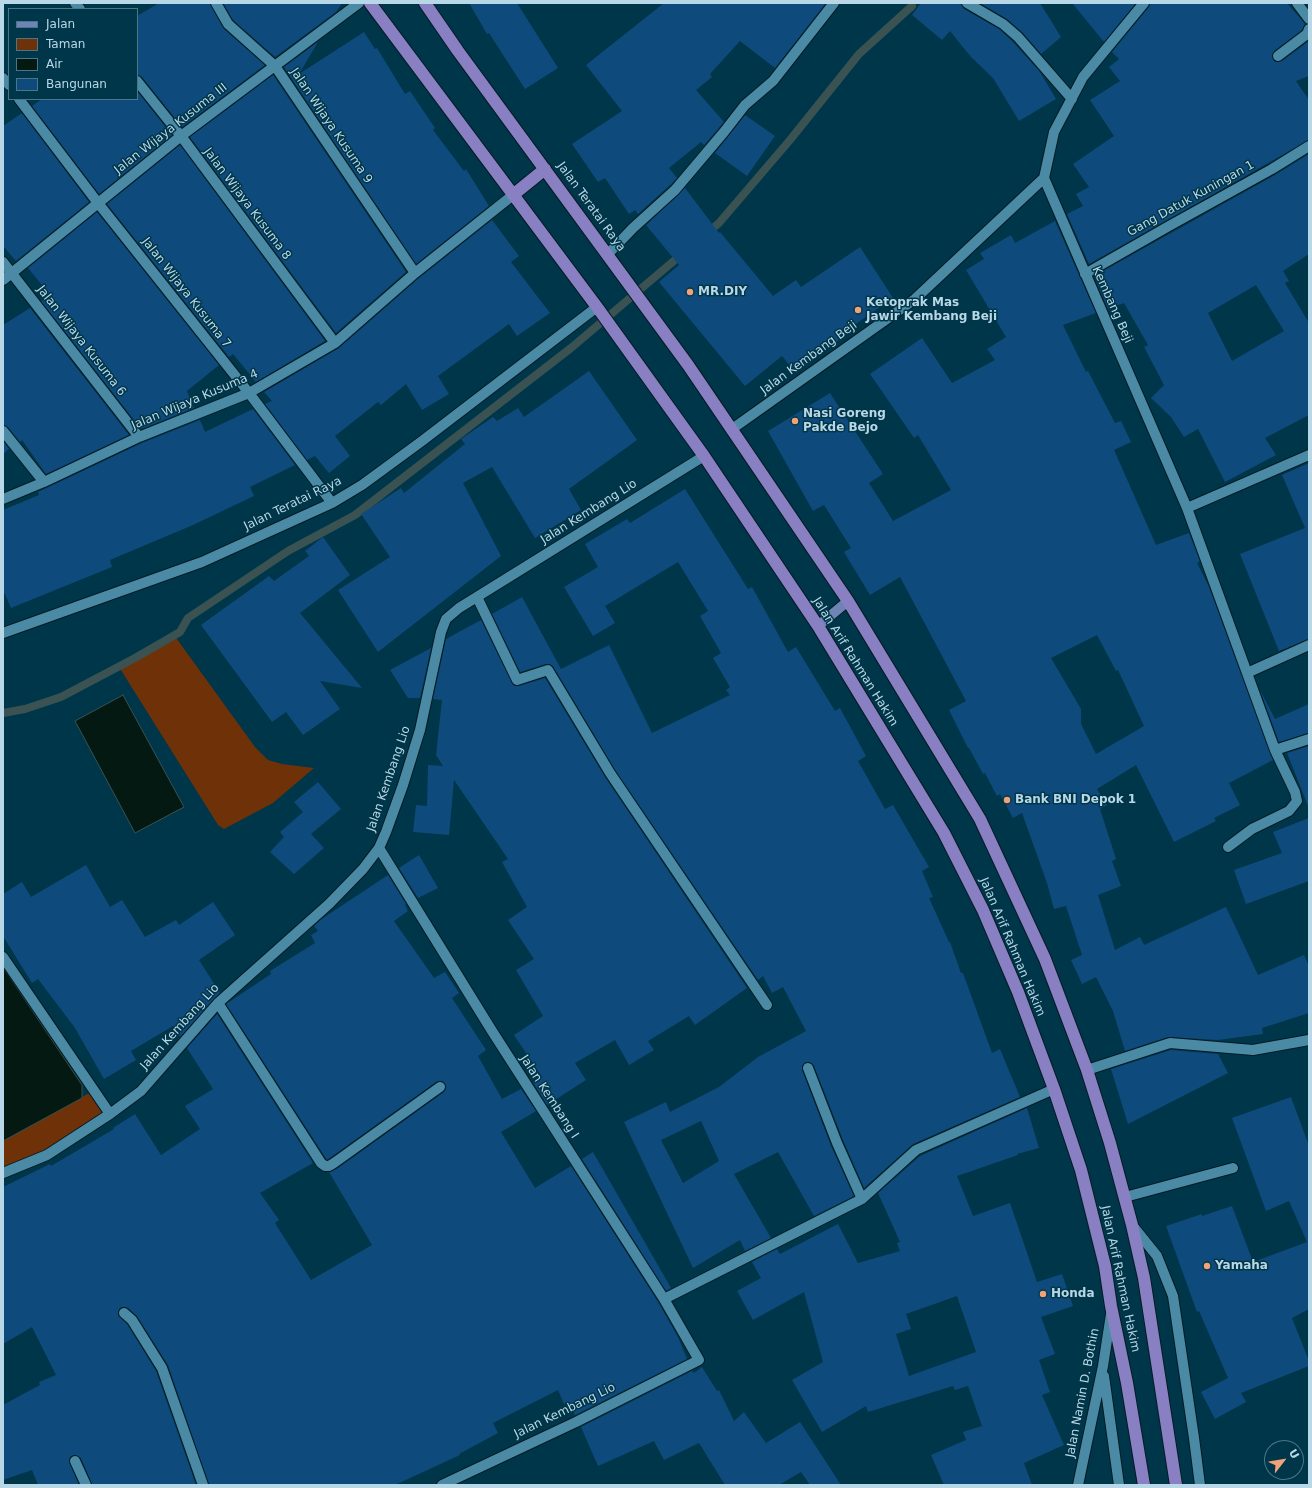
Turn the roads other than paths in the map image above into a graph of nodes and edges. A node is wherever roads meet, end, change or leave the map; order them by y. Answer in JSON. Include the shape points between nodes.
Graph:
{"nodes":[{"id":1,"x":216,"y":3,"type":"edge"},
{"id":2,"x":359,"y":3,"type":"edge"},
{"id":3,"x":370,"y":3,"type":"edge"},
{"id":4,"x":425,"y":3,"type":"edge"},
{"id":5,"x":834,"y":3,"type":"edge"},
{"id":6,"x":967,"y":3,"type":"edge"},
{"id":7,"x":1144,"y":3,"type":"edge"},
{"id":8,"x":1297,"y":3,"type":"edge"},
{"id":9,"x":1309,"y":19,"type":"edge"},
{"id":10,"x":1309,"y":29,"type":"edge"},
{"id":11,"x":1278,"y":56,"type":"dead end"},
{"id":12,"x":274,"y":66,"type":"junction"},
{"id":13,"x":138,"y":82,"type":"edge"},
{"id":14,"x":1072,"y":99,"type":"junction"},
{"id":15,"x":20,"y":100,"type":"edge"},
{"id":16,"x":181,"y":136,"type":"junction"},
{"id":17,"x":1309,"y":146,"type":"edge"},
{"id":18,"x":545,"y":169,"type":"junction"},
{"id":19,"x":1044,"y":178,"type":"junction"},
{"id":20,"x":513,"y":194,"type":"junction"},
{"id":21,"x":98,"y":203,"type":"junction"},
{"id":22,"x":608,"y":254,"type":"junction"},
{"id":23,"x":3,"y":262,"type":"edge"},
{"id":24,"x":12,"y":273,"type":"junction"},
{"id":25,"x":415,"y":273,"type":"junction"},
{"id":26,"x":1085,"y":274,"type":"junction"},
{"id":27,"x":3,"y":280,"type":"edge"},
{"id":28,"x":600,"y":310,"type":"junction"},
{"id":29,"x":335,"y":343,"type":"junction"},
{"id":30,"x":249,"y":393,"type":"junction"},
{"id":31,"x":732,"y":429,"type":"junction"},
{"id":32,"x":3,"y":431,"type":"edge"},
{"id":33,"x":140,"y":437,"type":"junction"},
{"id":34,"x":1309,"y":455,"type":"edge"},
{"id":35,"x":704,"y":456,"type":"junction"},
{"id":36,"x":44,"y":482,"type":"junction"},
{"id":37,"x":3,"y":499,"type":"edge"},
{"id":38,"x":332,"y":503,"type":"junction"},
{"id":39,"x":1187,"y":508,"type":"junction"},
{"id":40,"x":477,"y":597,"type":"junction"},
{"id":41,"x":848,"y":602,"type":"junction"},
{"id":42,"x":818,"y":626,"type":"junction"},
{"id":43,"x":3,"y":633,"type":"edge"},
{"id":44,"x":1309,"y":645,"type":"edge"},
{"id":45,"x":1247,"y":673,"type":"junction"},
{"id":46,"x":1309,"y":739,"type":"edge"},
{"id":47,"x":1274,"y":750,"type":"junction"},
{"id":48,"x":1228,"y":847,"type":"dead end"},
{"id":49,"x":379,"y":848,"type":"junction"},
{"id":50,"x":3,"y":957,"type":"edge"},
{"id":51,"x":218,"y":1003,"type":"junction"},
{"id":52,"x":767,"y":1004,"type":"dead end"},
{"id":53,"x":1309,"y":1040,"type":"edge"},
{"id":54,"x":808,"y":1068,"type":"dead end"},
{"id":55,"x":1087,"y":1070,"type":"junction"},
{"id":56,"x":440,"y":1087,"type":"dead end"},
{"id":57,"x":1054,"y":1089,"type":"junction"},
{"id":58,"x":110,"y":1114,"type":"junction"},
{"id":59,"x":1233,"y":1168,"type":"dead end"},
{"id":60,"x":3,"y":1173,"type":"edge"},
{"id":61,"x":1125,"y":1197,"type":"junction"},
{"id":62,"x":862,"y":1199,"type":"junction"},
{"id":63,"x":1132,"y":1225,"type":"junction"},
{"id":64,"x":664,"y":1299,"type":"junction"},
{"id":65,"x":1111,"y":1306,"type":"junction"},
{"id":66,"x":124,"y":1313,"type":"dead end"},
{"id":67,"x":699,"y":1360,"type":"joint"},
{"id":68,"x":1103,"y":1366,"type":"junction"},
{"id":69,"x":75,"y":1460,"type":"dead end"},
{"id":70,"x":1176,"y":1482,"type":"edge"},
{"id":71,"x":1143,"y":1483,"type":"edge"},
{"id":72,"x":86,"y":1485,"type":"edge"},
{"id":73,"x":203,"y":1485,"type":"edge"},
{"id":74,"x":442,"y":1485,"type":"edge"},
{"id":75,"x":1078,"y":1485,"type":"edge"},
{"id":76,"x":1119,"y":1485,"type":"edge"},
{"id":77,"x":1200,"y":1485,"type":"edge"}],
"edges":[{"from":1,"to":12,"type":"street","name":"Jalan Wijaya Kusuma 9","via":[[228,24]]},
{"from":2,"to":12,"type":"street","name":"Jalan Wijaya Kusuma III"},
{"from":3,"to":20,"type":"highway"},
{"from":4,"to":18,"type":"highway","name":"Jalan Teratai Raya"},
{"from":5,"to":22,"type":"street","via":[[773,81],[745,105],[675,190]]},
{"from":6,"to":14,"type":"street","via":[[1003,24],[1018,37]]},
{"from":7,"to":14,"type":"street","via":[[1083,77]]},
{"from":8,"to":9,"type":"street"},
{"from":10,"to":11,"type":"street","via":[[1307,34]]},
{"from":12,"to":16,"type":"street","name":"Jalan Wijaya Kusuma III"},
{"from":12,"to":25,"type":"street","name":"Jalan Wijaya Kusuma 9"},
{"from":13,"to":16,"type":"street","name":"Jalan Wijaya Kusuma 8"},
{"from":14,"to":19,"type":"street","via":[[1054,132]]},
{"from":15,"to":21,"type":"street","name":"Jalan Wijaya Kusuma 7"},
{"from":16,"to":21,"type":"street","name":"Jalan Wijaya Kusuma III"},
{"from":16,"to":29,"type":"street","name":"Jalan Wijaya Kusuma 8"},
{"from":17,"to":26,"type":"street","name":"Gang Datuk Kuningan 1"},
{"from":18,"to":20,"type":"highway"},
{"from":18,"to":22,"type":"highway","name":"Jalan Teratai Raya"},
{"from":19,"to":26,"type":"street","name":"Kembang Beji"},
{"from":19,"to":31,"type":"street","name":"Jalan Kembang Beji","via":[[915,298]]},
{"from":20,"to":25,"type":"street","name":"Jalan Wijaya Kusuma 4"},
{"from":20,"to":28,"type":"highway"},
{"from":21,"to":24,"type":"street","name":"Jalan Wijaya Kusuma III"},
{"from":21,"to":30,"type":"street","name":"Jalan Wijaya Kusuma 7"},
{"from":22,"to":31,"type":"highway","name":"Jalan Teratai Raya"},
{"from":23,"to":24,"type":"street","name":"Jalan Wijaya Kusuma 6"},
{"from":24,"to":27,"type":"street","name":"Jalan Wijaya Kusuma III"},
{"from":24,"to":33,"type":"street","name":"Jalan Wijaya Kusuma 6"},
{"from":25,"to":29,"type":"street","name":"Jalan Wijaya Kusuma 4"},
{"from":26,"to":39,"type":"street","name":"Kembang Beji"},
{"from":28,"to":35,"type":"highway"},
{"from":28,"to":38,"type":"street","name":"Jalan Teratai Raya","via":[[404,455]]},
{"from":29,"to":30,"type":"street","name":"Jalan Wijaya Kusuma 4"},
{"from":30,"to":33,"type":"street","name":"Jalan Wijaya Kusuma 4"},
{"from":30,"to":38,"type":"street","name":"Jalan Wijaya Kusuma 7"},
{"from":31,"to":41,"type":"highway","name":"Jalan Arif Rahman Hakim"},
{"from":32,"to":36,"type":"street"},
{"from":33,"to":36,"type":"street","name":"Jalan Wijaya Kusuma 4"},
{"from":34,"to":39,"type":"street"},
{"from":35,"to":40,"type":"street","name":"Jalan Kembang Lio"},
{"from":35,"to":42,"type":"highway","name":"Jalan Arif Rahman Hakim"},
{"from":36,"to":37,"type":"street","name":"Jalan Wijaya Kusuma 4"},
{"from":38,"to":43,"type":"street","name":"Jalan Teratai Raya","via":[[202,562]]},
{"from":39,"to":45,"type":"street","name":"Kembang Beji"},
{"from":40,"to":49,"type":"street","name":"Jalan Kembang Lio","via":[[446,619],[420,730]]},
{"from":40,"to":52,"type":"street","via":[[518,680],[548,670],[610,772]]},
{"from":41,"to":42,"type":"main road"},
{"from":41,"to":55,"type":"highway","name":"Jalan Arif Rahman Hakim","via":[[980,819],[1045,959]]},
{"from":42,"to":57,"type":"highway","name":"Jalan Arif Rahman Hakim","via":[[944,832],[984,910]]},
{"from":44,"to":45,"type":"street"},
{"from":45,"to":47,"type":"street","name":"Kembang Beji"},
{"from":46,"to":47,"type":"street"},
{"from":47,"to":48,"type":"street","name":"Kembang Beji","via":[[1295,792],[1297,802],[1289,811],[1252,829]]},
{"from":49,"to":51,"type":"street","name":"Jalan Kembang Lio","via":[[329,904]]},
{"from":49,"to":64,"type":"street","name":"Jalan Kembang I","via":[[492,1031]]},
{"from":50,"to":58,"type":"street"},
{"from":51,"to":56,"type":"street","via":[[321,1164],[326,1166],[334,1164]]},
{"from":51,"to":58,"type":"street","name":"Jalan Kembang Lio","via":[[141,1090]]},
{"from":53,"to":55,"type":"street","via":[[1253,1050],[1170,1043]]},
{"from":54,"to":62,"type":"street"},
{"from":55,"to":61,"type":"highway","name":"Jalan Arif Rahman Hakim"},
{"from":57,"to":62,"type":"street","via":[[916,1150]]},
{"from":57,"to":65,"type":"highway","name":"Jalan Arif Rahman Hakim","via":[[1096,1224]]},
{"from":58,"to":60,"type":"street","name":"Jalan Kembang Lio","via":[[47,1154]]},
{"from":59,"to":61,"type":"street"},
{"from":61,"to":63,"type":"highway","name":"Jalan Arif Rahman Hakim"},
{"from":62,"to":64,"type":"street"},
{"from":63,"to":70,"type":"highway","name":"Jalan Arif Rahman Hakim","via":[[1144,1278]]},
{"from":63,"to":77,"type":"street","name":"Jalan Arif Rahman Hakim","via":[[1157,1256],[1173,1296]]},
{"from":64,"to":67,"type":"street","name":"Jalan Kembang I"},
{"from":65,"to":68,"type":"street","name":"Jalan Namin D. Bothin"},
{"from":65,"to":71,"type":"highway","name":"Jalan Arif Rahman Hakim","via":[[1127,1383]]},
{"from":66,"to":73,"type":"street","via":[[132,1320],[162,1368]]},
{"from":67,"to":74,"type":"street","name":"Jalan Kembang Lio"},
{"from":68,"to":75,"type":"street","name":"Jalan Namin D. Bothin"},
{"from":68,"to":76,"type":"street"},
{"from":69,"to":72,"type":"street"}]}
